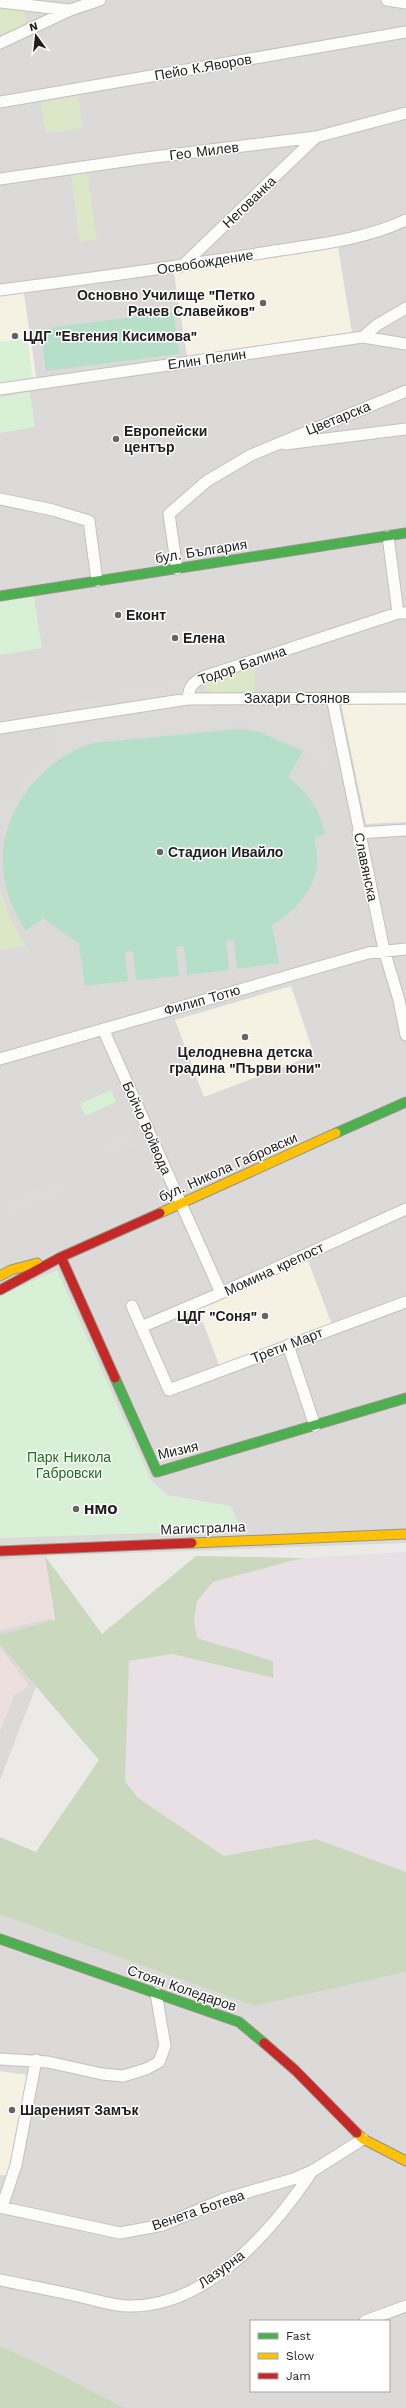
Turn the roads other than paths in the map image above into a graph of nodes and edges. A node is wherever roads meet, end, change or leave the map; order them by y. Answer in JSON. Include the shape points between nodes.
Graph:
{"nodes":[{"id":1,"x":100,"y":0,"type":"edge"},
{"id":2,"x":387,"y":0,"type":"edge"},
{"id":3,"x":0,"y":2,"type":"edge"},
{"id":4,"x":406,"y":3,"type":"edge"},
{"id":5,"x":71,"y":5,"type":"edge"},
{"id":6,"x":406,"y":32,"type":"edge"},
{"id":7,"x":0,"y":43,"type":"edge"},
{"id":8,"x":0,"y":102,"type":"edge"},
{"id":9,"x":406,"y":113,"type":"edge"},
{"id":10,"x":316,"y":137,"type":"junction"},
{"id":11,"x":0,"y":179,"type":"edge"},
{"id":12,"x":406,"y":220,"type":"edge"},
{"id":13,"x":182,"y":266,"type":"junction"},
{"id":14,"x":0,"y":290,"type":"edge"},
{"id":15,"x":406,"y":308,"type":"edge"},
{"id":16,"x":363,"y":337,"type":"junction"},
{"id":17,"x":406,"y":344,"type":"edge"},
{"id":18,"x":0,"y":389,"type":"edge"},
{"id":19,"x":406,"y":391,"type":"edge"},
{"id":20,"x":406,"y":429,"type":"edge"},
{"id":21,"x":270,"y":446,"type":"junction"},
{"id":22,"x":0,"y":499,"type":"edge"},
{"id":23,"x":406,"y":533,"type":"edge"},
{"id":24,"x":388,"y":536,"type":"junction"},
{"id":25,"x":177,"y":569,"type":"junction"},
{"id":26,"x":97,"y":581,"type":"junction"},
{"id":27,"x":0,"y":596,"type":"edge"},
{"id":28,"x":402,"y":613,"type":"edge"},
{"id":29,"x":332,"y":698,"type":"junction"},
{"id":30,"x":406,"y":698,"type":"edge"},
{"id":31,"x":188,"y":699,"type":"junction"},
{"id":32,"x":0,"y":728,"type":"edge"},
{"id":33,"x":406,"y":830,"type":"edge"},
{"id":34,"x":358,"y":833,"type":"junction"},
{"id":35,"x":406,"y":949,"type":"edge"},
{"id":36,"x":384,"y":950,"type":"junction"},
{"id":37,"x":103,"y":1029,"type":"junction"},
{"id":38,"x":406,"y":1035,"type":"edge"},
{"id":39,"x":0,"y":1059,"type":"edge"},
{"id":40,"x":406,"y":1102,"type":"edge"},
{"id":41,"x":181,"y":1203,"type":"junction"},
{"id":42,"x":406,"y":1209,"type":"edge"},
{"id":43,"x":61,"y":1257,"type":"junction"},
{"id":44,"x":0,"y":1276,"type":"edge"},
{"id":45,"x":0,"y":1290,"type":"edge"},
{"id":46,"x":221,"y":1294,"type":"junction"},
{"id":47,"x":406,"y":1302,"type":"edge"},
{"id":48,"x":132,"y":1306,"type":"dead end"},
{"id":49,"x":141,"y":1327,"type":"junction"},
{"id":50,"x":288,"y":1345,"type":"junction"},
{"id":51,"x":406,"y":1398,"type":"edge"},
{"id":52,"x":315,"y":1426,"type":"junction"},
{"id":53,"x":406,"y":1534,"type":"edge"},
{"id":54,"x":1,"y":1551,"type":"edge"},
{"id":55,"x":0,"y":1939,"type":"edge"},
{"id":56,"x":156,"y":1993,"type":"junction"},
{"id":57,"x":0,"y":2059,"type":"edge"},
{"id":58,"x":36,"y":2060,"type":"junction"},
{"id":59,"x":363,"y":2138,"type":"junction"},
{"id":60,"x":406,"y":2161,"type":"edge"},
{"id":61,"x":314,"y":2170,"type":"junction"},
{"id":62,"x":1,"y":2207,"type":"edge"},
{"id":63,"x":0,"y":2280,"type":"edge"},
{"id":64,"x":406,"y":2306,"type":"edge"},
{"id":65,"x":369,"y":2320,"type":"edge"}],
"edges":[{"from":1,"to":5,"type":"street"},
{"from":2,"to":4,"type":"street"},
{"from":3,"to":5,"type":"street"},
{"from":5,"to":7,"type":"street"},
{"from":6,"to":8,"type":"street","name":"Пейо К.Яворов"},
{"from":9,"to":10,"type":"street","name":"Гео Милев"},
{"from":10,"to":11,"type":"street","name":"Гео Милев"},
{"from":10,"to":13,"type":"street","name":"Негованка"},
{"from":12,"to":13,"type":"street","name":"Освобождение","via":[[384,230],[337,241]]},
{"from":13,"to":14,"type":"street","name":"Освобождение"},
{"from":15,"to":16,"type":"street","via":[[377,325]]},
{"from":16,"to":17,"type":"street"},
{"from":16,"to":18,"type":"street","name":"Елин Пелин"},
{"from":19,"to":21,"type":"street","name":"Цветарска"},
{"from":20,"to":21,"type":"street"},
{"from":21,"to":25,"type":"street","via":[[207,481],[169,514]]},
{"from":22,"to":26,"type":"street","via":[[53,510],[88,521]]},
{"from":23,"to":24,"type":"street","name":"бул. България"},
{"from":24,"to":25,"type":"street","name":"бул. България"},
{"from":24,"to":28,"type":"street"},
{"from":25,"to":26,"type":"street","name":"бул. България"},
{"from":26,"to":27,"type":"street","name":"бул. България"},
{"from":28,"to":31,"type":"street","name":"Тодор Балина","via":[[203,677],[192,683]]},
{"from":29,"to":30,"type":"street","name":"Захари Стоянов"},
{"from":29,"to":31,"type":"street","name":"Захари Стоянов"},
{"from":29,"to":34,"type":"street","name":"Славянска"},
{"from":31,"to":32,"type":"street","name":"Тодор Балина"},
{"from":33,"to":34,"type":"street"},
{"from":34,"to":36,"type":"street","name":"Славянска"},
{"from":35,"to":36,"type":"street","name":"Филип Тотю"},
{"from":36,"to":37,"type":"street","name":"Филип Тотю"},
{"from":36,"to":38,"type":"street","name":"Славянска"},
{"from":37,"to":39,"type":"street","name":"Филип Тотю"},
{"from":37,"to":41,"type":"street","name":"Бойчо Войвода"},
{"from":40,"to":41,"type":"street","name":"бул. Никола Габровски"},
{"from":41,"to":43,"type":"street","name":"бул. Никола Габровски"},
{"from":41,"to":46,"type":"street","name":"Бойчо Войвода"},
{"from":42,"to":46,"type":"street","name":"Момина крепост"},
{"from":43,"to":44,"type":"street","name":"бул. Никола Габровски","via":[[11,1270]]},
{"from":43,"to":45,"type":"street","name":"бул. Никола Габровски"},
{"from":43,"to":52,"type":"street","name":"Мизия","via":[[157,1472]]},
{"from":46,"to":49,"type":"street","name":"Момина крепост"},
{"from":47,"to":50,"type":"street","name":"Трети Март"},
{"from":48,"to":49,"type":"street"},
{"from":49,"to":50,"type":"street","name":"Трети Март","via":[[169,1390]]},
{"from":50,"to":52,"type":"street"},
{"from":51,"to":52,"type":"street","name":"Мизия"},
{"from":53,"to":54,"type":"street","name":"Магистрална"},
{"from":55,"to":56,"type":"street","name":"Стоян Коледаров"},
{"from":56,"to":58,"type":"street","via":[[165,2046],[159,2062],[123,2076]]},
{"from":56,"to":59,"type":"street","name":"Стоян Коледаров","via":[[239,2022],[295,2070]]},
{"from":57,"to":58,"type":"street"},
{"from":58,"to":62,"type":"street","via":[[16,2165]]},
{"from":59,"to":60,"type":"street","name":"Стоян Коледаров"},
{"from":59,"to":61,"type":"street","name":"Венета Ботева"},
{"from":61,"to":62,"type":"street","name":"Венета Ботева","via":[[293,2179],[224,2199],[163,2225],[120,2233]]},
{"from":61,"to":63,"type":"street","name":"Лазурна","via":[[290,2205],[250,2248],[210,2281],[181,2296],[149,2305],[126,2306]]},
{"from":64,"to":65,"type":"street"}]}
